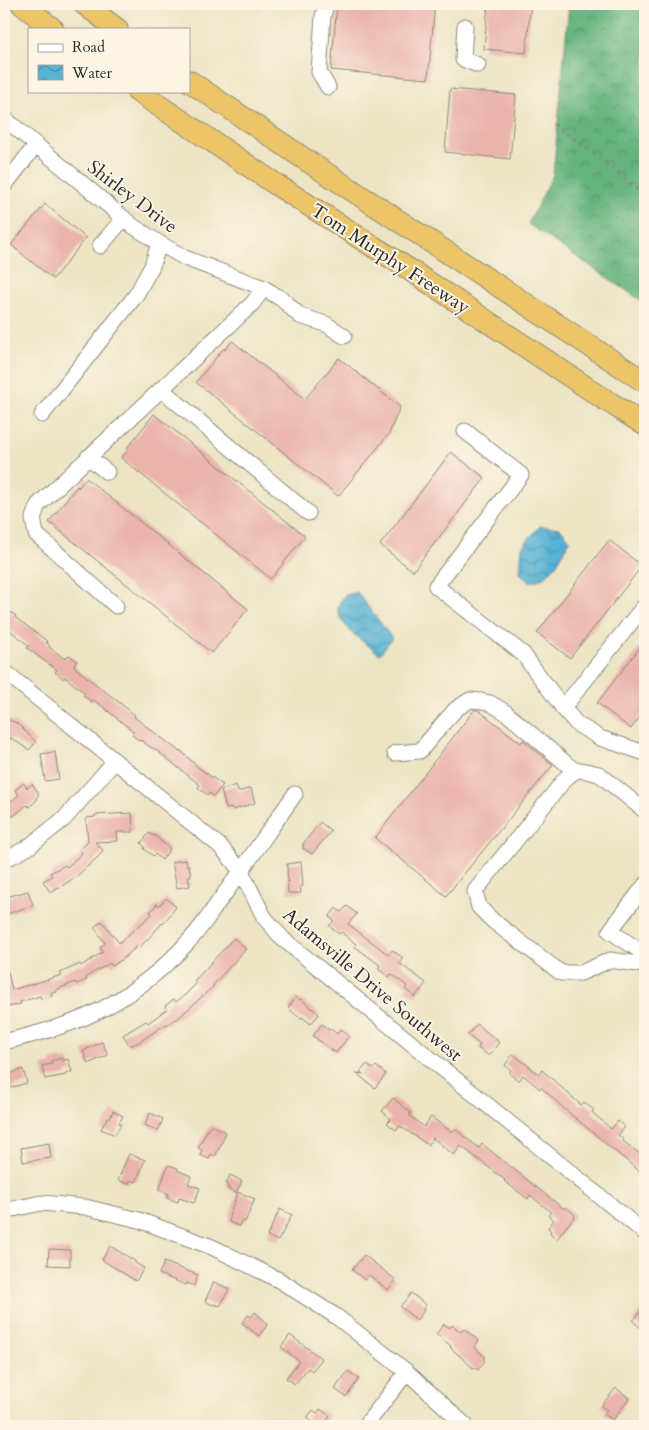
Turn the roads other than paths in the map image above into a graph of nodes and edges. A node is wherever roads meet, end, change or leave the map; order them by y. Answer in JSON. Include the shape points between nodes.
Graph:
{"nodes":[{"id":1,"x":22,"y":4,"type":"edge"},
{"id":2,"x":84,"y":4,"type":"edge"},
{"id":3,"x":326,"y":4,"type":"edge"},
{"id":4,"x":465,"y":26,"type":"dead end"},
{"id":5,"x":52,"y":28,"type":"edge"},
{"id":6,"x":116,"y":28,"type":"edge"},
{"id":7,"x":478,"y":65,"type":"dead end"},
{"id":8,"x":190,"y":82,"type":"edge"},
{"id":9,"x":328,"y":87,"type":"dead end"},
{"id":10,"x":138,"y":92,"type":"edge"},
{"id":11,"x":4,"y":118,"type":"edge"},
{"id":12,"x":36,"y":145,"type":"junction"},
{"id":13,"x":8,"y":170,"type":"edge"},
{"id":14,"x":4,"y":186,"type":"edge"},
{"id":15,"x":124,"y":218,"type":"junction"},
{"id":16,"x":159,"y":244,"type":"junction"},
{"id":17,"x":100,"y":246,"type":"dead end"},
{"id":18,"x":264,"y":288,"type":"junction"},
{"id":19,"x":344,"y":336,"type":"dead end"},
{"id":20,"x":645,"y":382,"type":"edge"},
{"id":21,"x":161,"y":389,"type":"junction"},
{"id":22,"x":42,"y":415,"type":"dead end"},
{"id":23,"x":645,"y":425,"type":"edge"},
{"id":24,"x":465,"y":431,"type":"dead end"},
{"id":25,"x":88,"y":457,"type":"junction"},
{"id":26,"x":107,"y":472,"type":"dead end"},
{"id":27,"x":308,"y":513,"type":"dead end"},
{"id":28,"x":645,"y":604,"type":"edge"},
{"id":29,"x":116,"y":606,"type":"dead end"},
{"id":30,"x":4,"y":671,"type":"edge"},
{"id":31,"x":563,"y":708,"type":"junction"},
{"id":32,"x":395,"y":753,"type":"dead end"},
{"id":33,"x":645,"y":753,"type":"edge"},
{"id":34,"x":115,"y":761,"type":"junction"},
{"id":35,"x":575,"y":770,"type":"junction"},
{"id":36,"x":295,"y":794,"type":"dead end"},
{"id":37,"x":645,"y":811,"type":"edge"},
{"id":38,"x":4,"y":860,"type":"edge"},
{"id":39,"x":241,"y":871,"type":"junction"},
{"id":40,"x":645,"y":885,"type":"edge"},
{"id":41,"x":645,"y":954,"type":"edge"},
{"id":42,"x":645,"y":965,"type":"edge"},
{"id":43,"x":4,"y":1042,"type":"edge"},
{"id":44,"x":4,"y":1211,"type":"edge"},
{"id":45,"x":645,"y":1233,"type":"edge"},
{"id":46,"x":407,"y":1372,"type":"junction"},
{"id":47,"x":365,"y":1426,"type":"edge"},
{"id":48,"x":466,"y":1426,"type":"edge"}],
"edges":[{"from":1,"to":5,"type":"highway"},
{"from":2,"to":6,"type":"highway"},
{"from":3,"to":9,"type":"street","via":[[320,72]]},
{"from":4,"to":7,"type":"street","via":[[463,59]]},
{"from":8,"to":20,"type":"highway","name":"Tom Murphy Freeway"},
{"from":10,"to":23,"type":"highway","name":"Tom Murphy Freeway"},
{"from":11,"to":12,"type":"street","name":"Shirley Drive"},
{"from":12,"to":13,"type":"street"},
{"from":12,"to":15,"type":"street","name":"Shirley Drive"},
{"from":13,"to":14,"type":"street"},
{"from":15,"to":16,"type":"street","name":"Shirley Drive"},
{"from":15,"to":17,"type":"street"},
{"from":16,"to":18,"type":"street","name":"Shirley Drive","via":[[185,258]]},
{"from":16,"to":22,"type":"street","via":[[152,266],[136,295]]},
{"from":18,"to":19,"type":"street","name":"Shirley Drive","via":[[300,316],[326,324]]},
{"from":18,"to":21,"type":"street","via":[[252,304]]},
{"from":21,"to":25,"type":"street"},
{"from":21,"to":27,"type":"street"},
{"from":24,"to":31,"type":"street","via":[[521,475],[436,586],[524,654]]},
{"from":25,"to":26,"type":"street"},
{"from":25,"to":29,"type":"street","via":[[38,505],[33,518],[36,534]]},
{"from":28,"to":31,"type":"street"},
{"from":30,"to":34,"type":"street","name":"Adamsville Drive Southwest"},
{"from":31,"to":33,"type":"street","via":[[577,724],[600,738]]},
{"from":32,"to":35,"type":"street","via":[[420,751],[456,709],[470,700],[481,701],[505,712]]},
{"from":34,"to":38,"type":"street","via":[[64,819],[27,848]]},
{"from":34,"to":39,"type":"street","name":"Adamsville Drive Southwest","via":[[221,847]]},
{"from":35,"to":37,"type":"street","via":[[599,774]]},
{"from":35,"to":42,"type":"street","via":[[475,891],[479,907],[561,973],[581,973],[591,962],[610,960]]},
{"from":36,"to":39,"type":"street"},
{"from":39,"to":43,"type":"street","via":[[190,941],[138,987],[107,1007],[68,1024]]},
{"from":39,"to":45,"type":"street","name":"Adamsville Drive Southwest","via":[[264,917],[283,939]]},
{"from":40,"to":41,"type":"street","via":[[610,931]]},
{"from":44,"to":46,"type":"street","via":[[41,1203],[85,1207],[139,1220],[212,1247],[279,1280],[337,1317]]},
{"from":46,"to":47,"type":"street"},
{"from":46,"to":48,"type":"street"}]}
